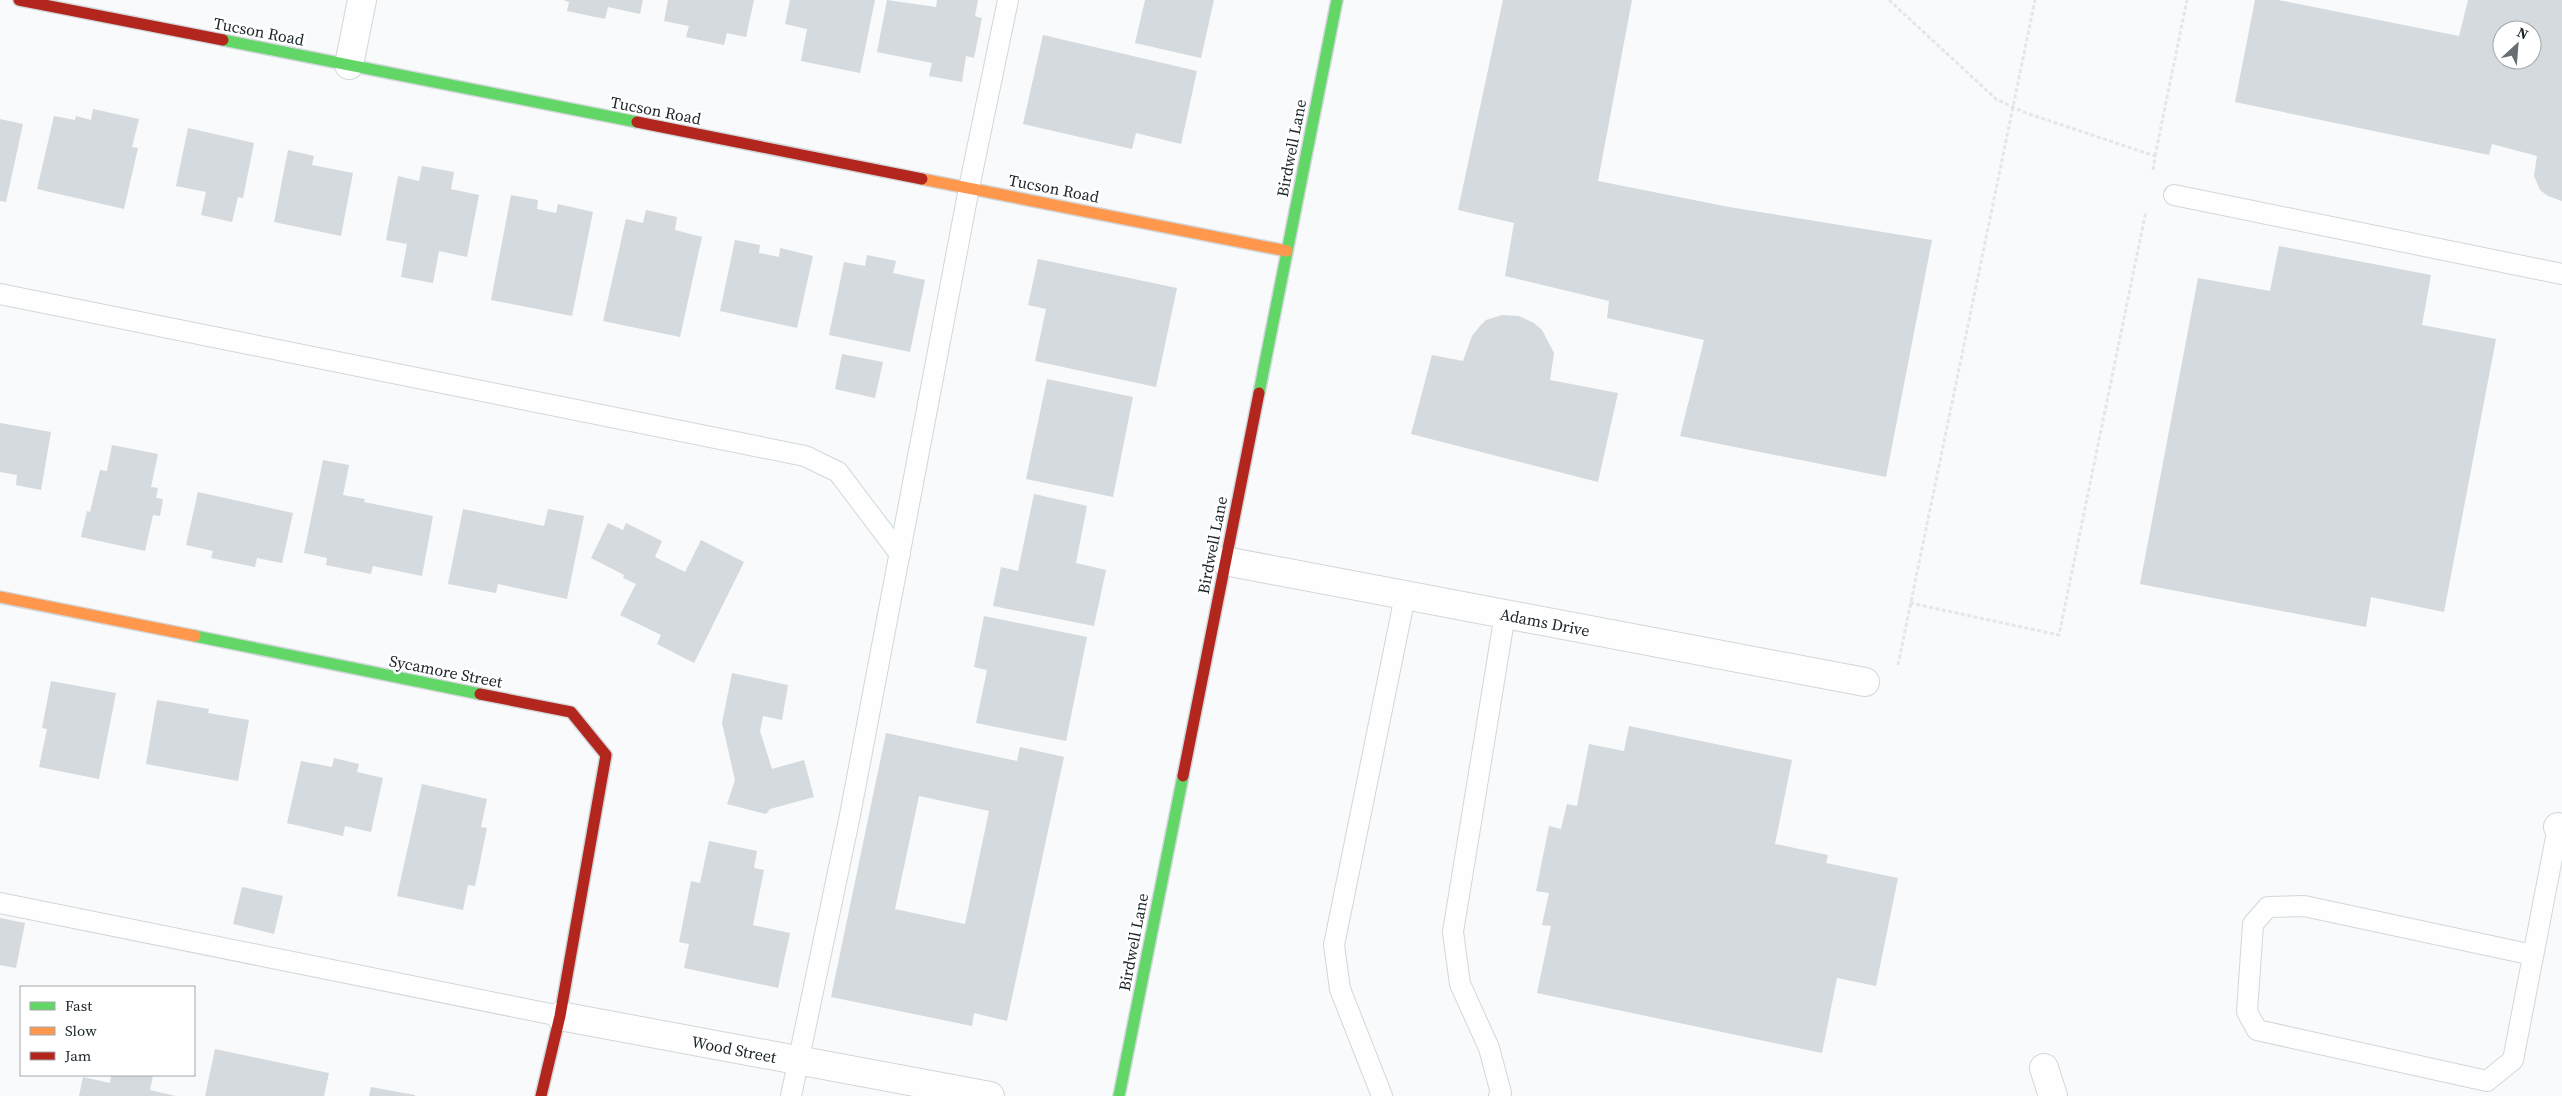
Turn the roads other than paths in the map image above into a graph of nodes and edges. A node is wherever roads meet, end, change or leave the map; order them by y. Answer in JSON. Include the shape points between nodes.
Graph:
{"nodes":[{"id":1,"x":19,"y":0,"type":"edge"},
{"id":2,"x":362,"y":0,"type":"edge"},
{"id":3,"x":1008,"y":0,"type":"edge"},
{"id":4,"x":1337,"y":0,"type":"edge"},
{"id":5,"x":349,"y":65,"type":"junction"},
{"id":6,"x":969,"y":188,"type":"junction"},
{"id":7,"x":2174,"y":195,"type":"road end"},
{"id":8,"x":1287,"y":251,"type":"junction"},
{"id":9,"x":2562,"y":274,"type":"edge"},
{"id":10,"x":0,"y":294,"type":"edge"},
{"id":11,"x":900,"y":554,"type":"junction"},
{"id":12,"x":1225,"y":561,"type":"junction"},
{"id":13,"x":1405,"y":596,"type":"junction"},
{"id":14,"x":0,"y":597,"type":"edge"},
{"id":15,"x":1505,"y":614,"type":"junction"},
{"id":16,"x":1865,"y":682,"type":"road end"},
{"id":17,"x":2560,"y":828,"type":"edge"},
{"id":18,"x":0,"y":903,"type":"edge"},
{"id":19,"x":2533,"y":955,"type":"junction"},
{"id":20,"x":560,"y":1016,"type":"junction"},
{"id":21,"x":798,"y":1061,"type":"junction"},
{"id":22,"x":2044,"y":1068,"type":"dead end"},
{"id":23,"x":540,"y":1096,"type":"edge"},
{"id":24,"x":791,"y":1096,"type":"edge"},
{"id":25,"x":990,"y":1096,"type":"edge"},
{"id":26,"x":1119,"y":1096,"type":"edge"},
{"id":27,"x":1382,"y":1096,"type":"edge"},
{"id":28,"x":1499,"y":1096,"type":"edge"},
{"id":29,"x":2053,"y":1096,"type":"edge"}],
"edges":[{"from":1,"to":5,"type":"street","name":"Tucson Road"},
{"from":2,"to":5,"type":"street"},
{"from":3,"to":6,"type":"lane"},
{"from":4,"to":8,"type":"street","name":"Birdwell Lane"},
{"from":5,"to":6,"type":"street","name":"Tucson Road"},
{"from":6,"to":8,"type":"street","name":"Tucson Road"},
{"from":6,"to":11,"type":"lane"},
{"from":7,"to":9,"type":"lane"},
{"from":8,"to":12,"type":"street","name":"Birdwell Lane"},
{"from":10,"to":11,"type":"lane","via":[[805,456],[838,472]]},
{"from":11,"to":21,"type":"lane"},
{"from":12,"to":13,"type":"street","name":"Adams Drive"},
{"from":12,"to":26,"type":"street","name":"Birdwell Lane"},
{"from":13,"to":15,"type":"street","name":"Adams Drive"},
{"from":13,"to":27,"type":"lane","via":[[1334,945],[1340,989]]},
{"from":14,"to":20,"type":"street","name":"Sycamore Street","via":[[571,712],[606,755]]},
{"from":15,"to":16,"type":"street","name":"Adams Drive"},
{"from":15,"to":28,"type":"lane","via":[[1453,932],[1460,984],[1489,1048],[1501,1093]]},
{"from":17,"to":19,"type":"lane"},
{"from":18,"to":20,"type":"lane"},
{"from":19,"to":19,"type":"lane","via":[[2513,1060],[2487,1081],[2257,1030],[2247,1012],[2253,924],[2268,907],[2304,906]]},
{"from":20,"to":21,"type":"street","name":"Wood Street"},
{"from":20,"to":23,"type":"street"},
{"from":21,"to":24,"type":"lane"},
{"from":21,"to":25,"type":"street","name":"Wood Street"},
{"from":22,"to":29,"type":"street"}]}
